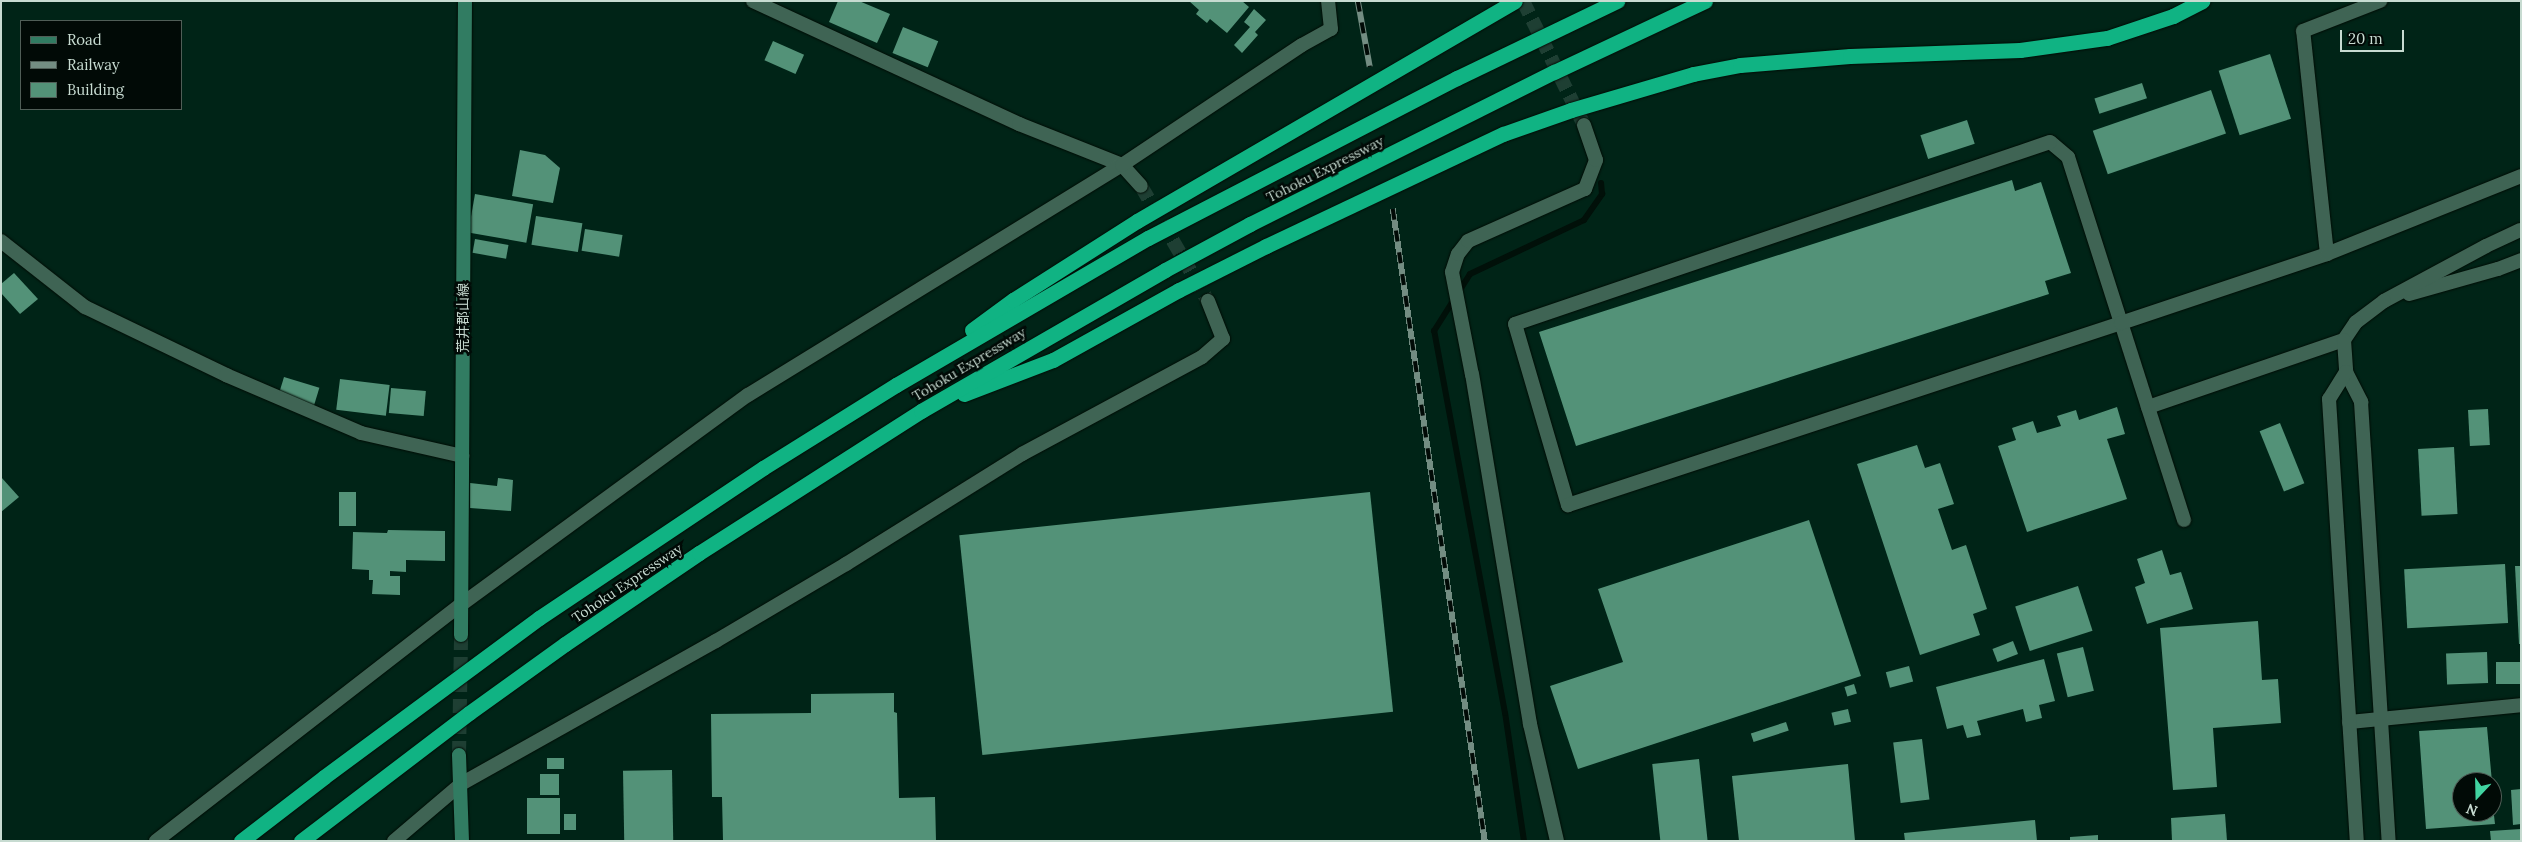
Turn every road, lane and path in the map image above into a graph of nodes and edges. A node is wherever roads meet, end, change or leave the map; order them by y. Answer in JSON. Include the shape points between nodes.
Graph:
{"nodes":[{"id":1,"x":465,"y":1,"type":"edge"},
{"id":2,"x":753,"y":1,"type":"edge"},
{"id":3,"x":1328,"y":1,"type":"edge"},
{"id":4,"x":1515,"y":1,"type":"edge"},
{"id":5,"x":1617,"y":1,"type":"edge"},
{"id":6,"x":1705,"y":1,"type":"edge"},
{"id":7,"x":2202,"y":1,"type":"edge"},
{"id":8,"x":2380,"y":1,"type":"edge"},
{"id":9,"x":1584,"y":126,"type":"tunnel mouth"},
{"id":10,"x":1122,"y":165,"type":"junction"},
{"id":11,"x":2521,"y":176,"type":"edge"},
{"id":12,"x":1141,"y":186,"type":"tunnel mouth"},
{"id":13,"x":2521,"y":230,"type":"edge"},
{"id":14,"x":1,"y":241,"type":"edge"},
{"id":15,"x":2327,"y":254,"type":"junction"},
{"id":16,"x":2521,"y":260,"type":"edge"},
{"id":17,"x":1208,"y":301,"type":"tunnel mouth"},
{"id":18,"x":2384,"y":302,"type":"junction"},
{"id":19,"x":2121,"y":323,"type":"junction"},
{"id":20,"x":2344,"y":340,"type":"junction"},
{"id":21,"x":2346,"y":372,"type":"junction"},
{"id":22,"x":896,"y":385,"type":"junction"},
{"id":23,"x":2148,"y":407,"type":"junction"},
{"id":24,"x":921,"y":411,"type":"junction"},
{"id":25,"x":462,"y":456,"type":"junction"},
{"id":26,"x":2184,"y":520,"type":"dead end"},
{"id":27,"x":462,"y":604,"type":"junction"},
{"id":28,"x":461,"y":636,"type":"tunnel mouth"},
{"id":29,"x":2521,"y":704,"type":"edge"},
{"id":30,"x":2381,"y":719,"type":"junction"},
{"id":31,"x":2350,"y":722,"type":"junction"},
{"id":32,"x":459,"y":755,"type":"tunnel mouth"},
{"id":33,"x":462,"y":784,"type":"junction"},
{"id":34,"x":156,"y":841,"type":"edge"},
{"id":35,"x":241,"y":841,"type":"edge"},
{"id":36,"x":301,"y":841,"type":"edge"},
{"id":37,"x":394,"y":841,"type":"edge"},
{"id":38,"x":462,"y":841,"type":"edge"},
{"id":39,"x":1557,"y":841,"type":"edge"},
{"id":40,"x":2357,"y":841,"type":"edge"},
{"id":41,"x":2388,"y":841,"type":"edge"}],
"edges":[{"from":1,"to":25,"type":"main road","name":"荒井郡山線"},
{"from":2,"to":10,"type":"street","via":[[1019,124]]},
{"from":3,"to":10,"type":"street","via":[[1331,29]]},
{"from":4,"to":22,"type":"highway","via":[[1137,221],[1013,300]]},
{"from":5,"to":22,"type":"highway","name":"Tohoku Expressway","via":[[1457,78],[1148,238]]},
{"from":6,"to":24,"type":"highway","name":"Tohoku Expressway","via":[[1554,72],[1250,224]]},
{"from":7,"to":24,"type":"highway","via":[[2173,16],[2107,38],[2020,50],[1850,56],[1740,65],[1693,74],[1571,110],[1503,134],[1266,246],[1053,360]]},
{"from":8,"to":15,"type":"street","via":[[2303,31]]},
{"from":9,"to":39,"type":"street","via":[[1596,160],[1585,189],[1468,241],[1458,254],[1452,272],[1530,724]]},
{"from":10,"to":12,"type":"street"},
{"from":10,"to":27,"type":"street","via":[[748,395]]},
{"from":11,"to":15,"type":"street"},
{"from":13,"to":18,"type":"street"},
{"from":14,"to":25,"type":"street","via":[[85,307],[226,375],[361,433]]},
{"from":15,"to":19,"type":"street"},
{"from":16,"to":18,"type":"street"},
{"from":17,"to":33,"type":"street","via":[[1223,339],[1202,357],[1022,454],[716,641]]},
{"from":18,"to":20,"type":"street","via":[[2356,322]]},
{"from":19,"to":19,"type":"street","via":[[2068,156],[2050,142],[1515,324],[1568,505]]},
{"from":19,"to":23,"type":"street"},
{"from":20,"to":21,"type":"street"},
{"from":20,"to":23,"type":"street"},
{"from":21,"to":30,"type":"street","via":[[2361,402]]},
{"from":21,"to":31,"type":"street","via":[[2329,399]]},
{"from":22,"to":35,"type":"highway","name":"Tohoku Expressway","via":[[763,468],[539,618]]},
{"from":23,"to":26,"type":"street"},
{"from":24,"to":36,"type":"highway","name":"Tohoku Expressway","via":[[707,548],[565,644]]},
{"from":25,"to":27,"type":"main road","name":"荒井郡山線"},
{"from":27,"to":28,"type":"main road","name":"荒井郡山線"},
{"from":27,"to":34,"type":"street"},
{"from":29,"to":30,"type":"street"},
{"from":30,"to":31,"type":"street"},
{"from":30,"to":41,"type":"street"},
{"from":31,"to":40,"type":"street"},
{"from":32,"to":33,"type":"main road"},
{"from":33,"to":37,"type":"street"},
{"from":33,"to":38,"type":"main road"}]}
